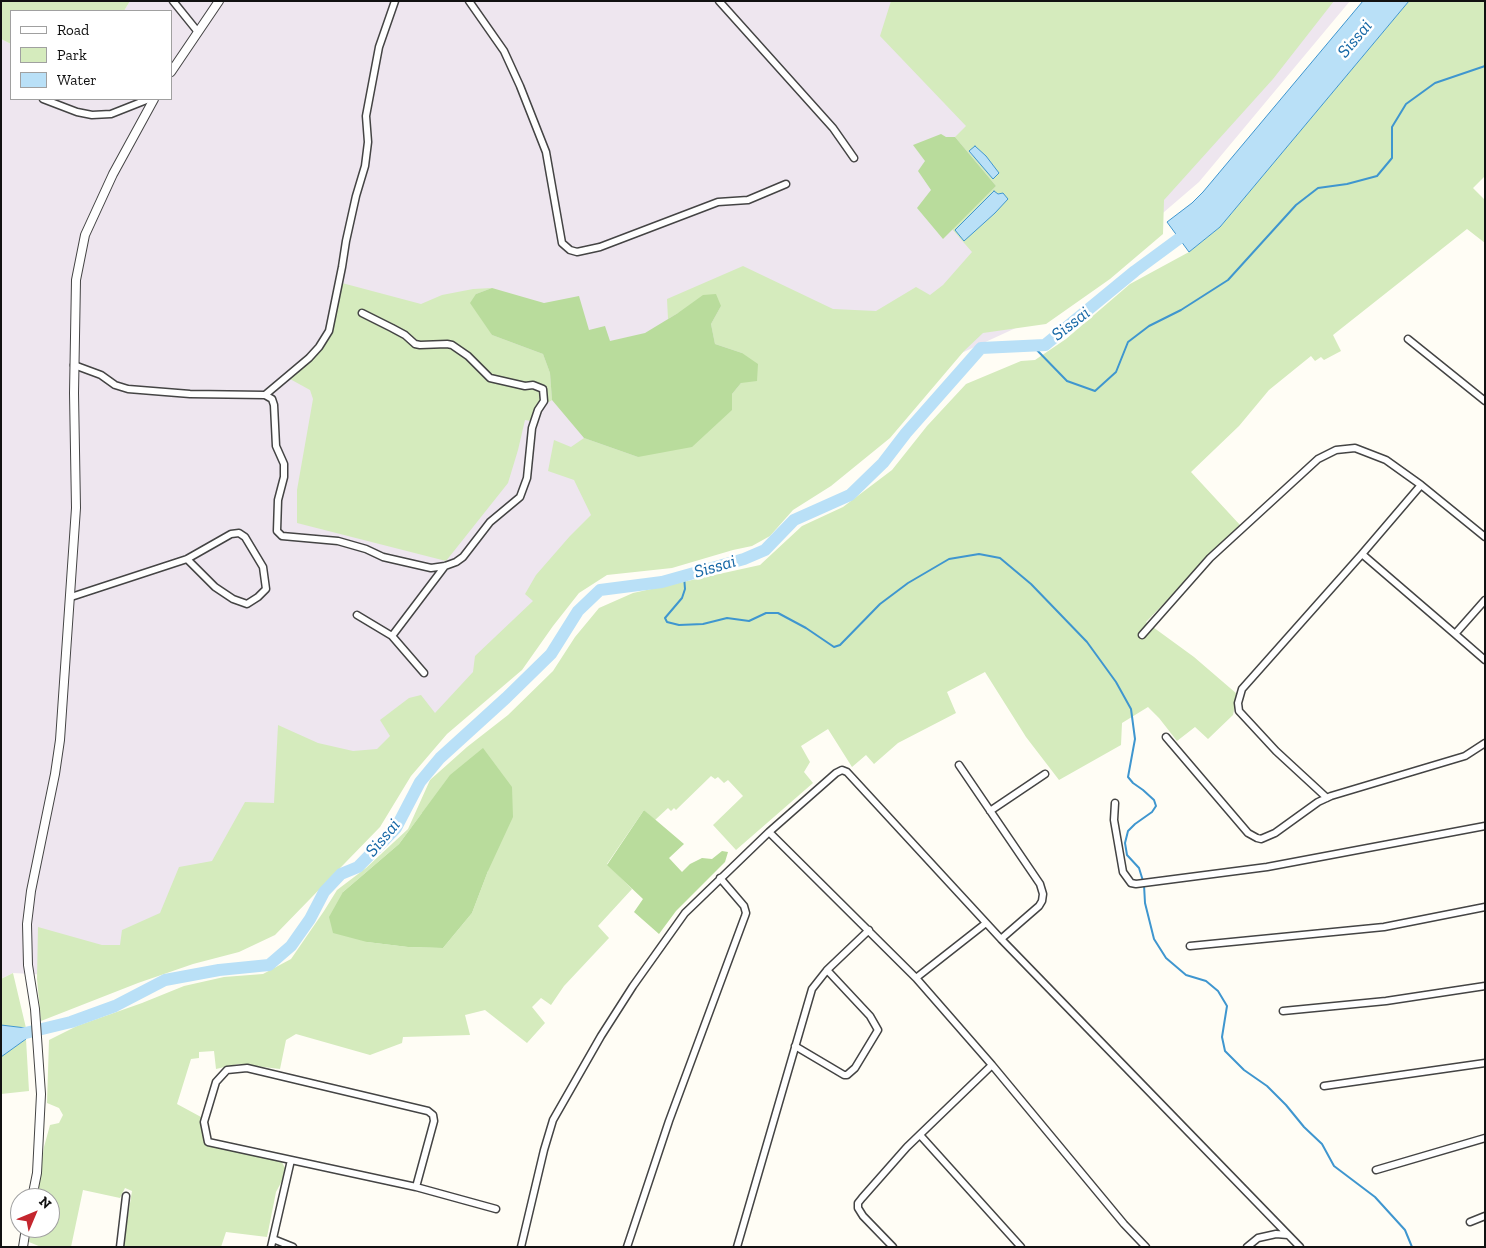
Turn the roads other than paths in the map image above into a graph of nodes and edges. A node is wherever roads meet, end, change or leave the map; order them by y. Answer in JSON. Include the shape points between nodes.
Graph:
{"nodes":[{"id":1,"x":173,"y":1,"type":"edge"},
{"id":2,"x":218,"y":1,"type":"edge"},
{"id":3,"x":395,"y":1,"type":"edge"},
{"id":4,"x":470,"y":1,"type":"edge"},
{"id":5,"x":719,"y":1,"type":"edge"},
{"id":6,"x":198,"y":32,"type":"junction"},
{"id":7,"x":172,"y":71,"type":"edge"},
{"id":8,"x":45,"y":100,"type":"edge"},
{"id":9,"x":146,"y":100,"type":"edge"},
{"id":10,"x":153,"y":100,"type":"edge"},
{"id":11,"x":854,"y":158,"type":"dead end"},
{"id":12,"x":786,"y":184,"type":"dead end"},
{"id":13,"x":362,"y":313,"type":"dead end"},
{"id":14,"x":1408,"y":339,"type":"dead end"},
{"id":15,"x":74,"y":365,"type":"junction"},
{"id":16,"x":265,"y":396,"type":"junction"},
{"id":17,"x":1485,"y":401,"type":"edge"},
{"id":18,"x":1421,"y":485,"type":"junction"},
{"id":19,"x":1485,"y":537,"type":"edge"},
{"id":20,"x":1362,"y":554,"type":"junction"},
{"id":21,"x":187,"y":559,"type":"junction"},
{"id":22,"x":445,"y":566,"type":"junction"},
{"id":23,"x":71,"y":597,"type":"junction"},
{"id":24,"x":1485,"y":600,"type":"edge"},
{"id":25,"x":357,"y":615,"type":"dead end"},
{"id":26,"x":1455,"y":634,"type":"junction"},
{"id":27,"x":1142,"y":635,"type":"dead end"},
{"id":28,"x":392,"y":636,"type":"junction"},
{"id":29,"x":1485,"y":660,"type":"edge"},
{"id":30,"x":424,"y":673,"type":"dead end"},
{"id":31,"x":1166,"y":736,"type":"dead end"},
{"id":32,"x":1485,"y":742,"type":"edge"},
{"id":33,"x":959,"y":765,"type":"dead end"},
{"id":34,"x":1045,"y":774,"type":"dead end"},
{"id":35,"x":1328,"y":798,"type":"junction"},
{"id":36,"x":1115,"y":802,"type":"dead end"},
{"id":37,"x":990,"y":811,"type":"junction"},
{"id":38,"x":1485,"y":826,"type":"edge"},
{"id":39,"x":769,"y":832,"type":"junction"},
{"id":40,"x":720,"y":878,"type":"junction"},
{"id":41,"x":1485,"y":907,"type":"edge"},
{"id":42,"x":986,"y":923,"type":"junction"},
{"id":43,"x":869,"y":930,"type":"junction"},
{"id":44,"x":1001,"y":939,"type":"junction"},
{"id":45,"x":1190,"y":946,"type":"dead end"},
{"id":46,"x":827,"y":970,"type":"junction"},
{"id":47,"x":916,"y":978,"type":"junction"},
{"id":48,"x":1485,"y":986,"type":"edge"},
{"id":49,"x":1283,"y":1011,"type":"dead end"},
{"id":50,"x":795,"y":1046,"type":"junction"},
{"id":51,"x":1485,"y":1063,"type":"edge"},
{"id":52,"x":992,"y":1065,"type":"junction"},
{"id":53,"x":1324,"y":1086,"type":"dead end"},
{"id":54,"x":920,"y":1135,"type":"junction"},
{"id":55,"x":1485,"y":1138,"type":"edge"},
{"id":56,"x":291,"y":1160,"type":"junction"},
{"id":57,"x":1376,"y":1170,"type":"dead end"},
{"id":58,"x":416,"y":1187,"type":"junction"},
{"id":59,"x":34,"y":1188,"type":"edge"},
{"id":60,"x":126,"y":1196,"type":"dead end"},
{"id":61,"x":496,"y":1209,"type":"dead end"},
{"id":62,"x":1485,"y":1216,"type":"edge"},
{"id":63,"x":1470,"y":1222,"type":"dead end"},
{"id":64,"x":1288,"y":1235,"type":"junction"},
{"id":65,"x":273,"y":1239,"type":"junction"},
{"id":66,"x":120,"y":1247,"type":"edge"},
{"id":67,"x":271,"y":1247,"type":"edge"},
{"id":68,"x":293,"y":1247,"type":"edge"},
{"id":69,"x":521,"y":1247,"type":"edge"},
{"id":70,"x":627,"y":1247,"type":"edge"},
{"id":71,"x":737,"y":1247,"type":"edge"},
{"id":72,"x":893,"y":1247,"type":"edge"},
{"id":73,"x":1021,"y":1247,"type":"edge"},
{"id":74,"x":1146,"y":1247,"type":"edge"},
{"id":75,"x":1247,"y":1247,"type":"edge"},
{"id":76,"x":1300,"y":1247,"type":"edge"}],
"edges":[{"from":1,"to":6,"type":"street"},
{"from":2,"to":6,"type":"street"},
{"from":3,"to":16,"type":"street","via":[[379,47],[366,116],[368,142],[365,166],[346,241],[329,332],[309,358]]},
{"from":4,"to":12,"type":"street","via":[[504,50],[520,86],[546,152],[562,243],[570,250],[577,252],[600,247],[718,202],[748,200]]},
{"from":5,"to":11,"type":"street","via":[[833,128]]},
{"from":6,"to":7,"type":"street"},
{"from":8,"to":9,"type":"street","via":[[92,115],[111,114]]},
{"from":10,"to":15,"type":"street","via":[[112,174],[85,235],[76,280]]},
{"from":13,"to":22,"type":"street","via":[[405,335],[415,344],[452,345],[490,378],[540,386],[544,394],[532,428],[527,478],[520,497],[490,522],[463,558]]},
{"from":14,"to":17,"type":"street"},
{"from":15,"to":16,"type":"street","via":[[128,389]]},
{"from":15,"to":23,"type":"street","via":[[76,508]]},
{"from":16,"to":22,"type":"street","via":[[272,399],[274,406],[276,446],[284,464],[278,500],[277,531],[280,534],[287,538],[338,541],[409,564],[430,568]]},
{"from":18,"to":19,"type":"street"},
{"from":18,"to":20,"type":"street"},
{"from":18,"to":27,"type":"street","via":[[1369,452],[1346,448],[1325,454],[1210,558]]},
{"from":20,"to":26,"type":"street"},
{"from":20,"to":35,"type":"street","via":[[1242,689],[1238,703],[1239,711],[1276,751]]},
{"from":21,"to":21,"type":"street","via":[[239,532],[263,566],[266,589],[247,604],[215,586]]},
{"from":21,"to":23,"type":"street"},
{"from":22,"to":28,"type":"street"},
{"from":23,"to":59,"type":"street","via":[[60,740],[26,924],[41,1094]]},
{"from":24,"to":26,"type":"street"},
{"from":25,"to":28,"type":"street"},
{"from":26,"to":29,"type":"street"},
{"from":28,"to":30,"type":"street"},
{"from":31,"to":35,"type":"street","via":[[1248,833],[1257,838],[1275,833]]},
{"from":32,"to":35,"type":"street","via":[[1465,756]]},
{"from":33,"to":37,"type":"street"},
{"from":34,"to":37,"type":"street"},
{"from":36,"to":38,"type":"street","via":[[1114,820],[1123,872],[1131,883],[1136,884],[1267,867]]},
{"from":37,"to":44,"type":"street","via":[[1040,884],[1043,894],[1040,906]]},
{"from":39,"to":40,"type":"street"},
{"from":39,"to":42,"type":"street","via":[[836,773],[844,770]]},
{"from":39,"to":43,"type":"street"},
{"from":40,"to":69,"type":"street","via":[[685,913],[633,986],[553,1120]]},
{"from":40,"to":70,"type":"street","via":[[744,906],[746,913],[669,1121]]},
{"from":41,"to":45,"type":"street","via":[[1384,927]]},
{"from":42,"to":44,"type":"street"},
{"from":42,"to":47,"type":"street"},
{"from":43,"to":46,"type":"street"},
{"from":43,"to":47,"type":"street"},
{"from":44,"to":64,"type":"street"},
{"from":46,"to":50,"type":"street","via":[[812,988]]},
{"from":46,"to":50,"type":"street","via":[[870,1016],[878,1030],[856,1068],[847,1075]]},
{"from":47,"to":52,"type":"street"},
{"from":48,"to":49,"type":"street","via":[[1386,1001]]},
{"from":50,"to":71,"type":"street"},
{"from":51,"to":53,"type":"street"},
{"from":52,"to":54,"type":"street"},
{"from":52,"to":74,"type":"street"},
{"from":54,"to":72,"type":"street","via":[[858,1204],[863,1216]]},
{"from":54,"to":73,"type":"street"},
{"from":55,"to":57,"type":"street"},
{"from":56,"to":58,"type":"street"},
{"from":56,"to":58,"type":"street","via":[[208,1142],[204,1122],[216,1082],[227,1070],[247,1068],[428,1111],[434,1121]]},
{"from":56,"to":65,"type":"street"},
{"from":58,"to":61,"type":"street"},
{"from":60,"to":66,"type":"street"},
{"from":62,"to":63,"type":"street"},
{"from":64,"to":75,"type":"street","via":[[1258,1238]]},
{"from":64,"to":76,"type":"street"},
{"from":65,"to":67,"type":"street"},
{"from":65,"to":68,"type":"street"}]}
